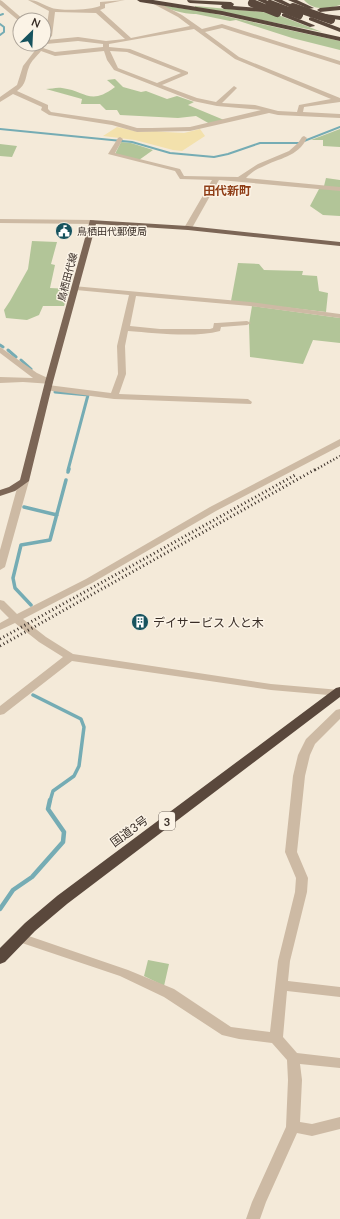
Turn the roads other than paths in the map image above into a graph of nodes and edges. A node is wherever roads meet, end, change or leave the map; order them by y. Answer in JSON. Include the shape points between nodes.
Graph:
{"nodes":[{"id":1,"x":31,"y":0,"type":"edge"},
{"id":2,"x":122,"y":0,"type":"edge"},
{"id":3,"x":140,"y":0,"type":"edge"},
{"id":4,"x":182,"y":0,"type":"edge"},
{"id":5,"x":188,"y":0,"type":"edge"},
{"id":6,"x":260,"y":0,"type":"edge"},
{"id":7,"x":299,"y":0,"type":"edge"},
{"id":8,"x":149,"y":1,"type":"edge"},
{"id":9,"x":0,"y":2,"type":"edge"},
{"id":10,"x":209,"y":2,"type":"junction"},
{"id":11,"x":273,"y":2,"type":"edge"},
{"id":12,"x":249,"y":3,"type":"edge"},
{"id":13,"x":292,"y":3,"type":"edge"},
{"id":14,"x":311,"y":8,"type":"junction"},
{"id":15,"x":340,"y":8,"type":"edge"},
{"id":16,"x":52,"y":10,"type":"joint"},
{"id":17,"x":96,"y":10,"type":"junction"},
{"id":18,"x":12,"y":12,"type":"edge"},
{"id":19,"x":340,"y":14,"type":"edge"},
{"id":20,"x":340,"y":18,"type":"edge"},
{"id":21,"x":340,"y":24,"type":"edge"},
{"id":22,"x":198,"y":29,"type":"junction"},
{"id":23,"x":340,"y":30,"type":"edge"},
{"id":24,"x":340,"y":35,"type":"edge"},
{"id":25,"x":340,"y":39,"type":"edge"},
{"id":26,"x":130,"y":40,"type":"junction"},
{"id":27,"x":52,"y":42,"type":"edge"},
{"id":28,"x":106,"y":46,"type":"junction"},
{"id":29,"x":36,"y":52,"type":"edge"},
{"id":30,"x":52,"y":52,"type":"edge"},
{"id":31,"x":340,"y":63,"type":"edge"},
{"id":32,"x":157,"y":85,"type":"junction"},
{"id":33,"x":234,"y":88,"type":"dead end"},
{"id":34,"x":13,"y":92,"type":"junction"},
{"id":35,"x":0,"y":100,"type":"edge"},
{"id":36,"x":339,"y":100,"type":"edge"},
{"id":37,"x":217,"y":104,"type":"junction"},
{"id":38,"x":266,"y":111,"type":"junction"},
{"id":39,"x":300,"y":114,"type":"junction"},
{"id":40,"x":340,"y":116,"type":"edge"},
{"id":41,"x":119,"y":140,"type":"dead end"},
{"id":42,"x":303,"y":141,"type":"dead end"},
{"id":43,"x":217,"y":178,"type":"junction"},
{"id":44,"x":240,"y":179,"type":"junction"},
{"id":45,"x":339,"y":188,"type":"edge"},
{"id":46,"x":0,"y":221,"type":"edge"},
{"id":47,"x":93,"y":222,"type":"junction"},
{"id":48,"x":188,"y":228,"type":"junction"},
{"id":49,"x":340,"y":244,"type":"edge"},
{"id":50,"x":76,"y":288,"type":"junction"},
{"id":51,"x":133,"y":293,"type":"junction"},
{"id":52,"x":340,"y":316,"type":"edge"},
{"id":53,"x":246,"y":323,"type":"dead end"},
{"id":54,"x":125,"y":328,"type":"junction"},
{"id":55,"x":0,"y":349,"type":"edge"},
{"id":56,"x":0,"y":380,"type":"edge"},
{"id":57,"x":49,"y":385,"type":"junction"},
{"id":58,"x":114,"y":396,"type":"junction"},
{"id":59,"x":248,"y":402,"type":"dead end"},
{"id":60,"x":340,"y":442,"type":"edge"},
{"id":61,"x":24,"y":480,"type":"junction"},
{"id":62,"x":0,"y":493,"type":"edge"},
{"id":63,"x":0,"y":567,"type":"edge"},
{"id":64,"x":0,"y":603,"type":"edge"},
{"id":65,"x":16,"y":619,"type":"junction"},
{"id":66,"x":0,"y":627,"type":"edge"},
{"id":67,"x":70,"y":657,"type":"junction"},
{"id":68,"x":339,"y":693,"type":"edge"},
{"id":69,"x":0,"y":711,"type":"edge"},
{"id":70,"x":340,"y":713,"type":"edge"},
{"id":71,"x":20,"y":938,"type":"junction"},
{"id":72,"x":0,"y":958,"type":"edge"},
{"id":73,"x":282,"y":985,"type":"junction"},
{"id":74,"x":340,"y":992,"type":"edge"},
{"id":75,"x":276,"y":1038,"type":"junction"},
{"id":76,"x":293,"y":1058,"type":"junction"},
{"id":77,"x":340,"y":1063,"type":"edge"},
{"id":78,"x":340,"y":1124,"type":"edge"},
{"id":79,"x":293,"y":1127,"type":"junction"},
{"id":80,"x":253,"y":1219,"type":"edge"}],
"edges":[{"from":1,"to":16,"type":"street"},
{"from":2,"to":17,"type":"street","via":[[102,4],[103,7]]},
{"from":3,"to":8,"type":"highway"},
{"from":4,"to":10,"type":"highway"},
{"from":5,"to":10,"type":"highway"},
{"from":6,"to":11,"type":"highway"},
{"from":7,"to":14,"type":"highway"},
{"from":8,"to":20,"type":"highway"},
{"from":8,"to":22,"type":"street","via":[[180,16]]},
{"from":8,"to":25,"type":"highway","via":[[238,16]]},
{"from":9,"to":18,"type":"street"},
{"from":10,"to":12,"type":"highway"},
{"from":11,"to":13,"type":"highway"},
{"from":11,"to":23,"type":"highway","bridge":true,"via":[[306,18]]},
{"from":12,"to":15,"type":"highway","via":[[322,10]]},
{"from":12,"to":19,"type":"highway"},
{"from":12,"to":24,"type":"highway","bridge":true},
{"from":13,"to":14,"type":"highway"},
{"from":13,"to":21,"type":"highway","bridge":true},
{"from":14,"to":20,"type":"highway"},
{"from":16,"to":17,"type":"street"},
{"from":17,"to":26,"type":"street"},
{"from":22,"to":26,"type":"street","via":[[179,29]]},
{"from":22,"to":31,"type":"street","via":[[222,26]]},
{"from":22,"to":36,"type":"street","via":[[237,58]]},
{"from":26,"to":28,"type":"street"},
{"from":27,"to":28,"type":"street","via":[[82,39]]},
{"from":28,"to":30,"type":"street","via":[[54,54]]},
{"from":28,"to":32,"type":"street","via":[[116,69]]},
{"from":28,"to":32,"type":"street","via":[[128,50],[186,73]]},
{"from":29,"to":34,"type":"street","via":[[26,66],[23,82]]},
{"from":32,"to":37,"type":"street","via":[[195,100]]},
{"from":33,"to":37,"type":"street"},
{"from":34,"to":35,"type":"street"},
{"from":34,"to":38,"type":"street","via":[[46,106],[44,110],[49,113],[113,123],[137,130],[190,129]]},
{"from":36,"to":39,"type":"street","via":[[301,106]]},
{"from":37,"to":38,"type":"street","via":[[255,107]]},
{"from":38,"to":39,"type":"street"},
{"from":39,"to":40,"type":"street"},
{"from":41,"to":43,"type":"street","via":[[111,154],[178,170],[182,178]]},
{"from":42,"to":44,"type":"street","via":[[287,154],[260,165]]},
{"from":43,"to":44,"type":"street"},
{"from":43,"to":48,"type":"street"},
{"from":44,"to":45,"type":"street"},
{"from":46,"to":47,"type":"street"},
{"from":47,"to":48,"type":"main road"},
{"from":47,"to":50,"type":"main road","name":"鳥栖田代線"},
{"from":48,"to":49,"type":"main road"},
{"from":50,"to":51,"type":"street"},
{"from":50,"to":57,"type":"main road","name":"鳥栖田代線"},
{"from":51,"to":52,"type":"street"},
{"from":51,"to":54,"type":"street"},
{"from":53,"to":54,"type":"street","via":[[217,325],[217,329],[210,331]]},
{"from":54,"to":58,"type":"street","via":[[121,346],[122,374]]},
{"from":55,"to":57,"type":"street"},
{"from":56,"to":57,"type":"street","via":[[23,380]]},
{"from":57,"to":58,"type":"street"},
{"from":57,"to":61,"type":"main road","name":"鳥栖田代線"},
{"from":58,"to":59,"type":"street"},
{"from":60,"to":65,"type":"street"},
{"from":61,"to":62,"type":"main road","via":[[12,489]]},
{"from":61,"to":63,"type":"street"},
{"from":64,"to":65,"type":"street"},
{"from":65,"to":66,"type":"street"},
{"from":65,"to":67,"type":"street"},
{"from":67,"to":68,"type":"street","via":[[271,687]]},
{"from":67,"to":69,"type":"street"},
{"from":68,"to":71,"type":"highway","name":"国道3号","number":"3","via":[[101,870],[62,900]]},
{"from":70,"to":73,"type":"street","via":[[310,742],[304,755],[291,852],[302,878],[298,908],[284,961]]},
{"from":71,"to":72,"type":"highway","name":"国道3号","number":"3"},
{"from":71,"to":75,"type":"street","via":[[124,973],[169,993],[227,1031]]},
{"from":73,"to":74,"type":"street"},
{"from":73,"to":75,"type":"street"},
{"from":75,"to":76,"type":"street"},
{"from":76,"to":77,"type":"street"},
{"from":76,"to":79,"type":"street"},
{"from":78,"to":79,"type":"street","via":[[312,1130]]},
{"from":79,"to":80,"type":"street"}]}
